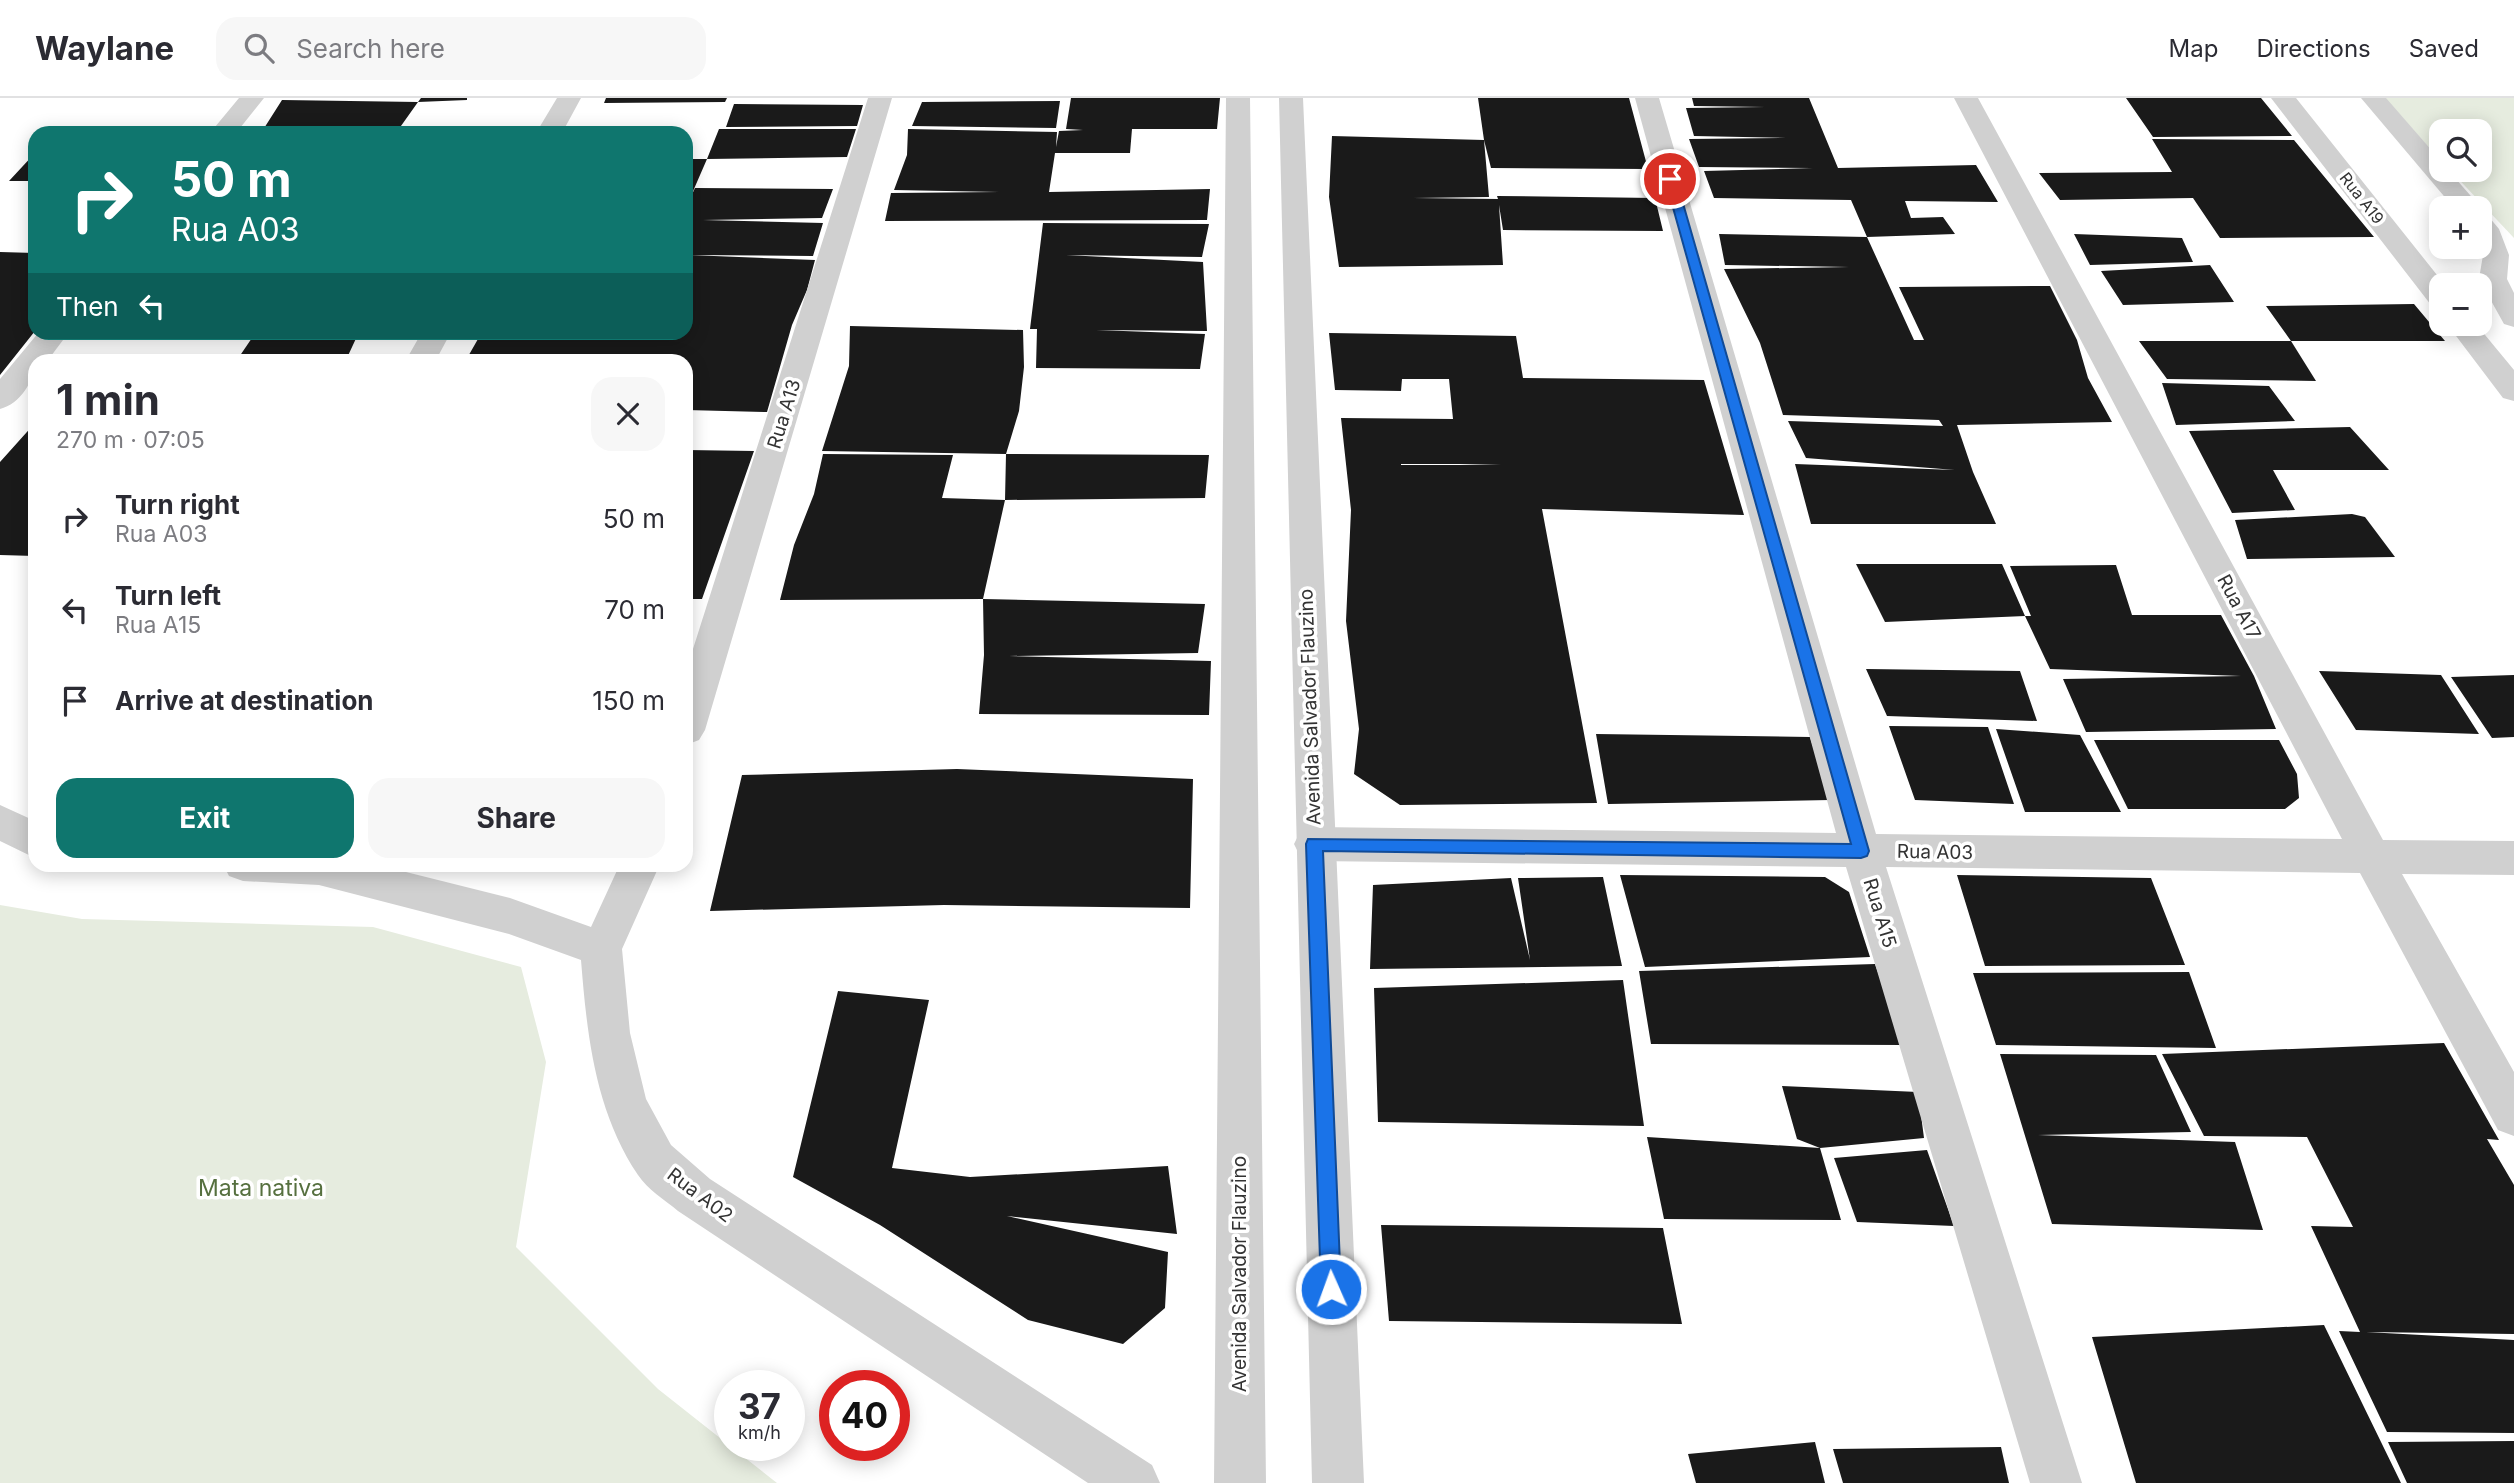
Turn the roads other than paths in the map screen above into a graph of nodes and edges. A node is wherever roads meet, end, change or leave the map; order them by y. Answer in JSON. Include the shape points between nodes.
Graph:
{"nodes":[{"id":1,"x":252,"y":98,"type":"edge"},
{"id":2,"x":569,"y":98,"type":"edge"},
{"id":3,"x":880,"y":98,"type":"edge"},
{"id":4,"x":1238,"y":98,"type":"edge"},
{"id":5,"x":1291,"y":98,"type":"edge"},
{"id":6,"x":1647,"y":98,"type":"edge"},
{"id":7,"x":1966,"y":98,"type":"edge"},
{"id":8,"x":2283,"y":98,"type":"edge"},
{"id":9,"x":2373,"y":98,"type":"edge"},
{"id":10,"x":229,"y":126,"type":"edge"},
{"id":11,"x":553,"y":126,"type":"edge"},
{"id":12,"x":2458,"y":196,"type":"edge"},
{"id":13,"x":2492,"y":242,"type":"edge"},
{"id":14,"x":2429,"y":284,"type":"edge"},
{"id":15,"x":2514,"y":318,"type":"edge"},
{"id":16,"x":2470,"y":336,"type":"edge"},
{"id":17,"x":48,"y":340,"type":"edge"},
{"id":18,"x":37,"y":354,"type":"edge"},
{"id":19,"x":28,"y":364,"type":"edge"},
{"id":20,"x":2514,"y":391,"type":"edge"},
{"id":21,"x":0,"y":398,"type":"edge"},
{"id":22,"x":693,"y":707,"type":"edge"},
{"id":23,"x":0,"y":821,"type":"edge"},
{"id":24,"x":28,"y":837,"type":"edge"},
{"id":25,"x":1314,"y":844,"type":"junction"},
{"id":26,"x":1861,"y":851,"type":"junction"},
{"id":27,"x":2371,"y":856,"type":"junction"},
{"id":28,"x":2514,"y":858,"type":"edge"},
{"id":29,"x":335,"y":872,"type":"edge"},
{"id":30,"x":636,"y":872,"type":"edge"},
{"id":31,"x":601,"y":949,"type":"junction"},
{"id":32,"x":2514,"y":1115,"type":"edge"},
{"id":33,"x":1133,"y":1483,"type":"edge"},
{"id":34,"x":1240,"y":1483,"type":"edge"},
{"id":35,"x":1338,"y":1483,"type":"edge"},
{"id":36,"x":2056,"y":1483,"type":"edge"}],
"edges":[{"from":1,"to":10,"type":"street"},
{"from":2,"to":11,"type":"street"},
{"from":3,"to":22,"type":"street","name":"Rua A13"},
{"from":4,"to":34,"type":"street","name":"Avenida Salvador Flauzino"},
{"from":5,"to":25,"type":"street","name":"Avenida Salvador Flauzino"},
{"from":6,"to":26,"type":"street","name":"Rua A15"},
{"from":7,"to":27,"type":"street","name":"Rua A17"},
{"from":8,"to":14,"type":"street","name":"Rua A19"},
{"from":9,"to":12,"type":"street"},
{"from":13,"to":15,"type":"street","via":[[2496,255],[2493,279]]},
{"from":16,"to":20,"type":"street"},
{"from":17,"to":18,"type":"street"},
{"from":19,"to":21,"type":"street"},
{"from":23,"to":24,"type":"street"},
{"from":25,"to":26,"type":"street","name":"Rua A03"},
{"from":25,"to":35,"type":"street","name":"Avenida Salvador Flauzino"},
{"from":26,"to":27,"type":"street","name":"Rua A03"},
{"from":26,"to":36,"type":"street","name":"Rua A15"},
{"from":27,"to":28,"type":"street","name":"Rua A03"},
{"from":27,"to":32,"type":"street","name":"Rua A17"},
{"from":29,"to":31,"type":"street","via":[[510,916]]},
{"from":30,"to":31,"type":"street"},
{"from":31,"to":33,"type":"street","name":"Rua A02","via":[[608,1033],[625,1104],[655,1161],[694,1195]]}]}
